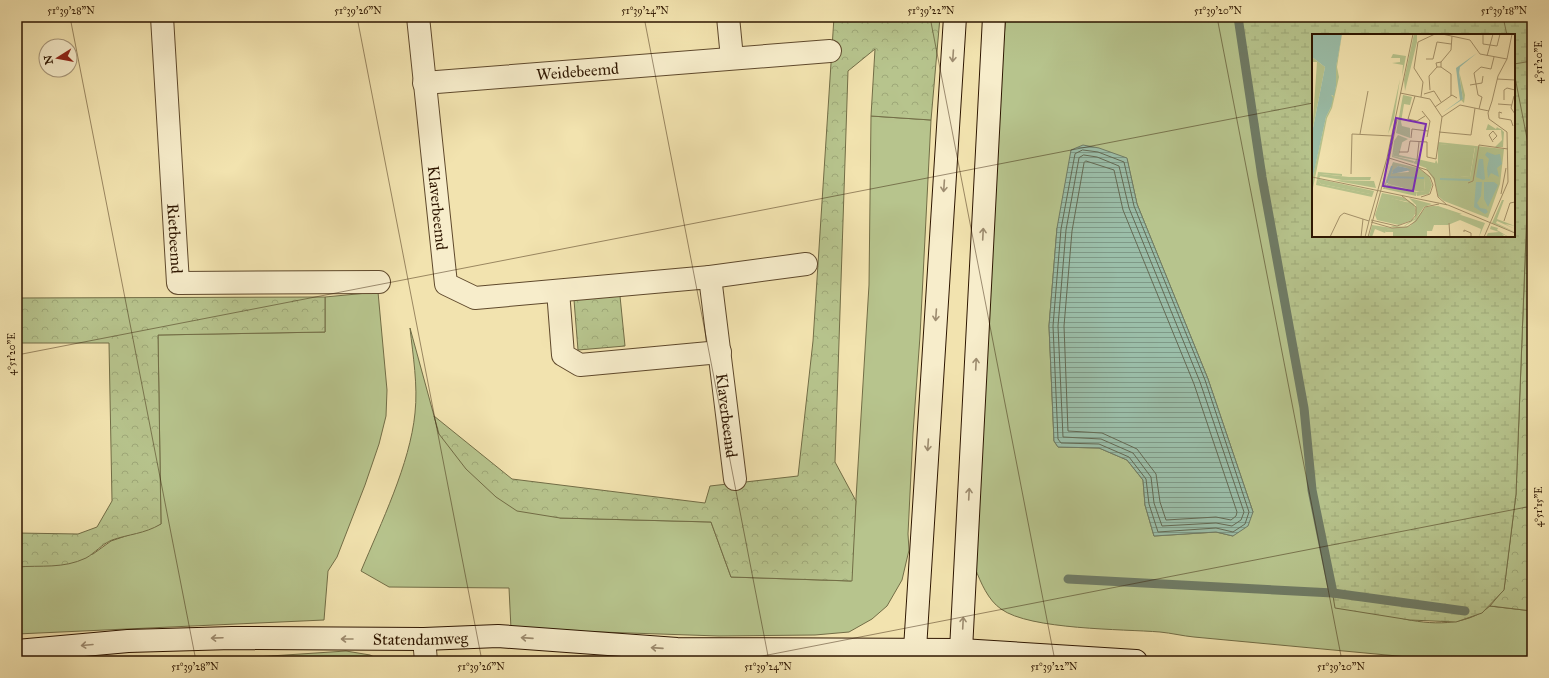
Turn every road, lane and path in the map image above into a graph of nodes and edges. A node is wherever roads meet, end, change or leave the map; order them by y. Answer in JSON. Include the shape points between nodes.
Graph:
{"nodes":[{"id":1,"x":162,"y":17,"type":"edge"},
{"id":2,"x":418,"y":17,"type":"edge"},
{"id":3,"x":728,"y":17,"type":"edge"},
{"id":4,"x":955,"y":17,"type":"edge"},
{"id":5,"x":994,"y":17,"type":"edge"},
{"id":6,"x":830,"y":51,"type":"dead end"},
{"id":7,"x":732,"y":58,"type":"junction"},
{"id":8,"x":424,"y":83,"type":"junction"},
{"id":9,"x":806,"y":264,"type":"dead end"},
{"id":10,"x":710,"y":277,"type":"junction"},
{"id":11,"x":379,"y":282,"type":"dead end"},
{"id":12,"x":558,"y":290,"type":"junction"},
{"id":13,"x":720,"y":352,"type":"junction"},
{"id":14,"x":735,"y":479,"type":"dead end"},
{"id":15,"x":424,"y":639,"type":"junction"},
{"id":16,"x":17,"y":651,"type":"edge"},
{"id":17,"x":916,"y":655,"type":"edge"},
{"id":18,"x":959,"y":656,"type":"edge"},
{"id":19,"x":426,"y":661,"type":"edge"},
{"id":20,"x":1136,"y":661,"type":"edge"}],
"edges":[{"from":1,"to":11,"type":"main road","name":"Rietbeemd","via":[[178,283]]},
{"from":2,"to":8,"type":"main road","name":"Klaverbeemd"},
{"from":3,"to":7,"type":"main road"},
{"from":4,"to":17,"type":"main road","one_way":true},
{"from":18,"to":5,"type":"main road","one_way":true},
{"from":6,"to":7,"type":"main road","name":"Weidebeemd"},
{"from":7,"to":8,"type":"main road","name":"Weidebeemd"},
{"from":8,"to":12,"type":"main road","name":"Klaverbeemd","via":[[446,284],[475,298]]},
{"from":9,"to":10,"type":"main road","name":"Klaverbeemd"},
{"from":10,"to":12,"type":"main road","name":"Klaverbeemd"},
{"from":10,"to":13,"type":"main road","name":"Klaverbeemd"},
{"from":12,"to":13,"type":"main road","name":"Klaverbeemd","via":[[563,355],[580,365]]},
{"from":13,"to":14,"type":"main road","name":"Klaverbeemd"},
{"from":15,"to":16,"type":"main road","name":"Statendamweg","one_way":true,"via":[[232,638],[143,641]]},
{"from":17,"to":15,"type":"main road","name":"Statendamweg","one_way":true,"via":[[677,649],[498,636]]},
{"from":15,"to":19,"type":"main road"},
{"from":17,"to":18,"type":"main road","name":"Statendamweg"},
{"from":18,"to":20,"type":"main road","name":"Statendamweg"}]}
